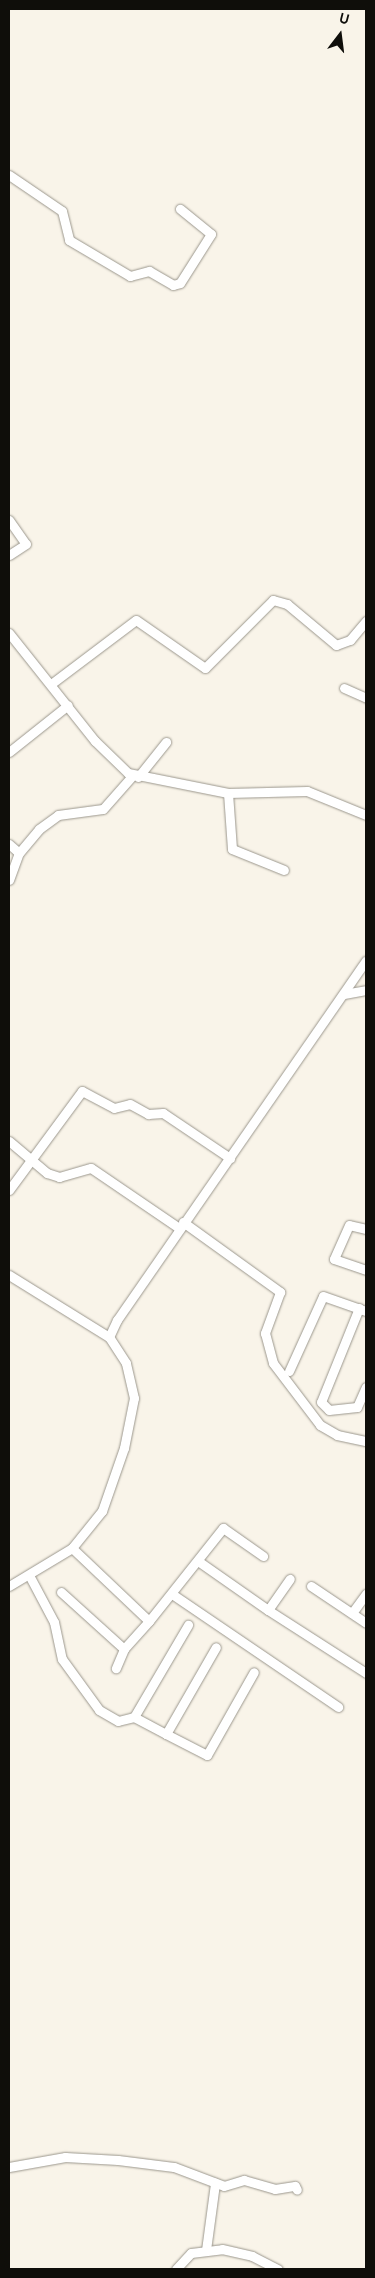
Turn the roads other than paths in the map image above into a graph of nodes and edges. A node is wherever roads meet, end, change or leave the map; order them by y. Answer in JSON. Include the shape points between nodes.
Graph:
{"nodes":[{"id":1,"x":9,"y":175,"type":"edge"},
{"id":2,"x":180,"y":209,"type":"dead end"},
{"id":3,"x":9,"y":520,"type":"edge"},
{"id":4,"x":9,"y":555,"type":"edge"},
{"id":5,"x":366,"y":621,"type":"edge"},
{"id":6,"x":9,"y":633,"type":"edge"},
{"id":7,"x":51,"y":684,"type":"junction"},
{"id":8,"x":344,"y":688,"type":"dead end"},
{"id":9,"x":366,"y":698,"type":"edge"},
{"id":10,"x":68,"y":705,"type":"junction"},
{"id":11,"x":166,"y":742,"type":"dead end"},
{"id":12,"x":9,"y":752,"type":"edge"},
{"id":13,"x":135,"y":776,"type":"junction"},
{"id":14,"x":228,"y":793,"type":"junction"},
{"id":15,"x":366,"y":814,"type":"edge"},
{"id":16,"x":9,"y":844,"type":"edge"},
{"id":17,"x":19,"y":853,"type":"junction"},
{"id":18,"x":284,"y":870,"type":"dead end"},
{"id":19,"x":9,"y":880,"type":"edge"},
{"id":20,"x":366,"y":961,"type":"edge"},
{"id":21,"x":366,"y":990,"type":"edge"},
{"id":22,"x":344,"y":994,"type":"junction"},
{"id":23,"x":9,"y":1141,"type":"edge"},
{"id":24,"x":32,"y":1158,"type":"junction"},
{"id":25,"x":230,"y":1158,"type":"junction"},
{"id":26,"x":9,"y":1190,"type":"edge"},
{"id":27,"x":181,"y":1225,"type":"junction"},
{"id":28,"x":366,"y":1229,"type":"edge"},
{"id":29,"x":366,"y":1270,"type":"edge"},
{"id":30,"x":9,"y":1275,"type":"edge"},
{"id":31,"x":363,"y":1310,"type":"edge"},
{"id":32,"x":109,"y":1337,"type":"junction"},
{"id":33,"x":290,"y":1371,"type":"dead end"},
{"id":34,"x":366,"y":1387,"type":"edge"},
{"id":35,"x":366,"y":1442,"type":"edge"},
{"id":36,"x":72,"y":1548,"type":"junction"},
{"id":37,"x":263,"y":1556,"type":"dead end"},
{"id":38,"x":198,"y":1561,"type":"junction"},
{"id":39,"x":29,"y":1575,"type":"junction"},
{"id":40,"x":290,"y":1579,"type":"dead end"},
{"id":41,"x":9,"y":1586,"type":"edge"},
{"id":42,"x":311,"y":1586,"type":"dead end"},
{"id":43,"x":61,"y":1592,"type":"dead end"},
{"id":44,"x":172,"y":1594,"type":"junction"},
{"id":45,"x":366,"y":1594,"type":"edge"},
{"id":46,"x":268,"y":1610,"type":"junction"},
{"id":47,"x":352,"y":1613,"type":"junction"},
{"id":48,"x":149,"y":1621,"type":"junction"},
{"id":49,"x":366,"y":1623,"type":"edge"},
{"id":50,"x":188,"y":1624,"type":"dead end"},
{"id":51,"x":216,"y":1647,"type":"dead end"},
{"id":52,"x":124,"y":1650,"type":"junction"},
{"id":53,"x":116,"y":1668,"type":"dead end"},
{"id":54,"x":254,"y":1672,"type":"dead end"},
{"id":55,"x":366,"y":1672,"type":"edge"},
{"id":56,"x":338,"y":1707,"type":"dead end"},
{"id":57,"x":134,"y":1717,"type":"junction"},
{"id":58,"x":166,"y":1734,"type":"junction"},
{"id":59,"x":9,"y":2167,"type":"edge"},
{"id":60,"x":215,"y":2183,"type":"junction"},
{"id":61,"x":297,"y":2190,"type":"dead end"},
{"id":62,"x":206,"y":2250,"type":"junction"},
{"id":63,"x":176,"y":2269,"type":"edge"},
{"id":64,"x":278,"y":2269,"type":"edge"}],
"edges":[{"from":1,"to":2,"type":"street","via":[[62,211],[70,240],[130,276],[150,272],[176,285],[210,234]]},
{"from":3,"to":4,"type":"street","via":[[26,544]]},
{"from":5,"to":7,"type":"street","via":[[350,640],[336,645],[287,604],[273,600],[205,668],[136,620]]},
{"from":6,"to":7,"type":"street"},
{"from":7,"to":10,"type":"street"},
{"from":8,"to":9,"type":"street"},
{"from":10,"to":12,"type":"street"},
{"from":10,"to":13,"type":"street","via":[[95,741]]},
{"from":11,"to":13,"type":"street"},
{"from":13,"to":14,"type":"street"},
{"from":13,"to":17,"type":"street","via":[[103,809],[52,818]]},
{"from":14,"to":15,"type":"street","via":[[308,791]]},
{"from":14,"to":18,"type":"street","via":[[232,849]]},
{"from":16,"to":17,"type":"street"},
{"from":17,"to":19,"type":"street"},
{"from":20,"to":22,"type":"street"},
{"from":21,"to":22,"type":"street"},
{"from":22,"to":25,"type":"street"},
{"from":23,"to":24,"type":"street"},
{"from":24,"to":25,"type":"street","via":[[82,1091],[114,1108],[130,1104],[148,1114],[164,1113]]},
{"from":24,"to":26,"type":"street"},
{"from":24,"to":27,"type":"street","via":[[60,1177],[91,1168]]},
{"from":25,"to":27,"type":"street"},
{"from":27,"to":32,"type":"street","via":[[125,1305]]},
{"from":27,"to":35,"type":"street","via":[[280,1292],[266,1333],[273,1363],[320,1425],[337,1436]]},
{"from":28,"to":29,"type":"street","via":[[349,1225],[334,1259]]},
{"from":30,"to":32,"type":"street"},
{"from":31,"to":33,"type":"street","via":[[323,1296]]},
{"from":31,"to":34,"type":"street","via":[[321,1402],[329,1410],[357,1408]]},
{"from":32,"to":36,"type":"street","via":[[126,1363],[134,1398],[124,1448],[102,1511]]},
{"from":36,"to":39,"type":"street"},
{"from":36,"to":48,"type":"street"},
{"from":37,"to":38,"type":"street","via":[[222,1528]]},
{"from":38,"to":44,"type":"street"},
{"from":38,"to":46,"type":"street"},
{"from":39,"to":41,"type":"street"},
{"from":39,"to":57,"type":"street","via":[[52,1619],[58,1652],[68,1668],[105,1715],[122,1722]]},
{"from":40,"to":46,"type":"street"},
{"from":42,"to":47,"type":"street"},
{"from":43,"to":52,"type":"street"},
{"from":44,"to":48,"type":"street"},
{"from":44,"to":56,"type":"street"},
{"from":45,"to":47,"type":"street"},
{"from":46,"to":55,"type":"street"},
{"from":47,"to":49,"type":"street"},
{"from":48,"to":52,"type":"street"},
{"from":50,"to":57,"type":"street"},
{"from":51,"to":58,"type":"street"},
{"from":52,"to":53,"type":"street"},
{"from":54,"to":58,"type":"street","via":[[207,1755]]},
{"from":57,"to":58,"type":"street"},
{"from":59,"to":60,"type":"street","via":[[65,2157],[118,2160],[174,2167]]},
{"from":60,"to":61,"type":"street","via":[[229,2186],[244,2180],[275,2189],[295,2186]]},
{"from":60,"to":62,"type":"street"},
{"from":62,"to":63,"type":"street","via":[[182,2257]]},
{"from":62,"to":64,"type":"street","via":[[238,2251]]}]}
